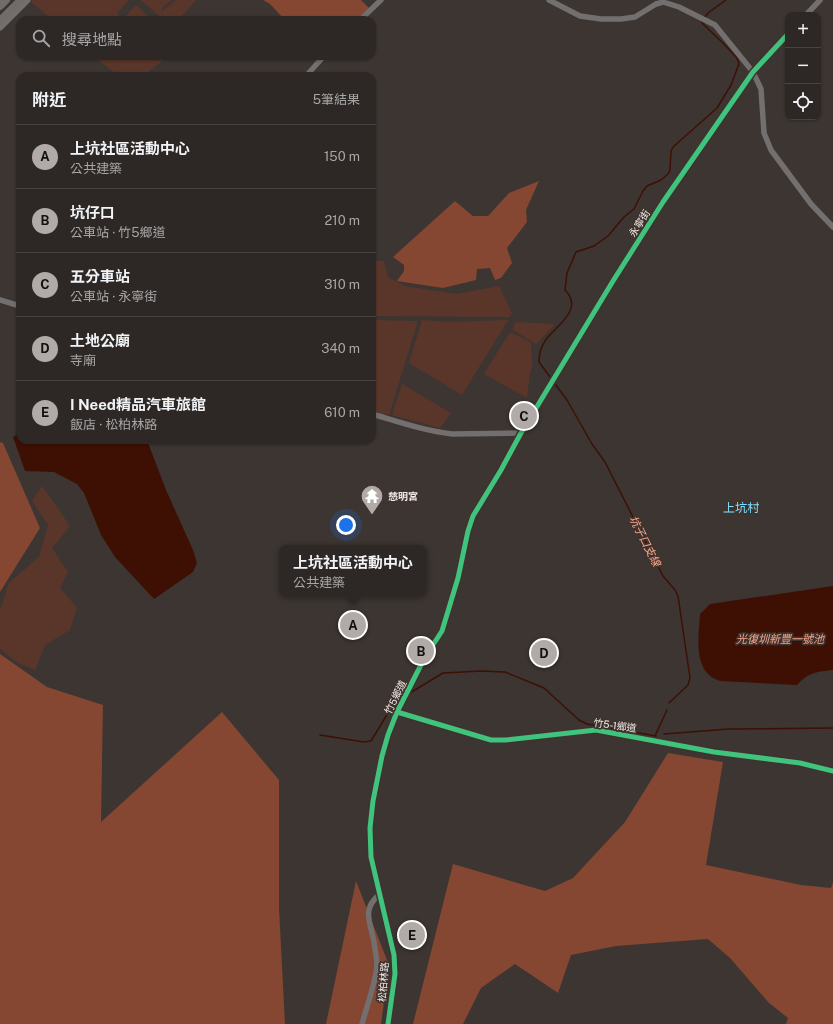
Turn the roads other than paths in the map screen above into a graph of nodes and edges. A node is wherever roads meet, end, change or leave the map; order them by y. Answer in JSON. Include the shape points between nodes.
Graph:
{"nodes":[{"id":1,"x":6,"y":0,"type":"edge"},
{"id":2,"x":14,"y":0,"type":"edge"},
{"id":3,"x":21,"y":0,"type":"edge"},
{"id":4,"x":27,"y":0,"type":"edge"},
{"id":5,"x":381,"y":0,"type":"edge"},
{"id":6,"x":549,"y":0,"type":"edge"},
{"id":7,"x":820,"y":0,"type":"edge"},
{"id":8,"x":0,"y":6,"type":"edge"},
{"id":9,"x":809,"y":12,"type":"edge"},
{"id":10,"x":0,"y":14,"type":"edge"},
{"id":11,"x":364,"y":16,"type":"edge"},
{"id":12,"x":0,"y":21,"type":"edge"},
{"id":13,"x":0,"y":27,"type":"edge"},
{"id":14,"x":785,"y":37,"type":"edge"},
{"id":15,"x":320,"y":60,"type":"edge"},
{"id":16,"x":310,"y":72,"type":"edge"},
{"id":17,"x":753,"y":72,"type":"junction"},
{"id":18,"x":833,"y":227,"type":"edge"},
{"id":19,"x":0,"y":300,"type":"edge"},
{"id":20,"x":16,"y":305,"type":"edge"},
{"id":21,"x":376,"y":415,"type":"edge"},
{"id":22,"x":521,"y":433,"type":"junction"},
{"id":23,"x":397,"y":712,"type":"junction"},
{"id":24,"x":833,"y":771,"type":"edge"},
{"id":25,"x":379,"y":895,"type":"junction"},
{"id":26,"x":362,"y":1024,"type":"edge"},
{"id":27,"x":388,"y":1024,"type":"edge"}],
"edges":[{"from":1,"to":8,"type":"highway"},
{"from":2,"to":10,"type":"highway"},
{"from":3,"to":12,"type":"highway"},
{"from":4,"to":13,"type":"main road"},
{"from":5,"to":11,"type":"street"},
{"from":6,"to":17,"type":"street","via":[[580,16],[601,19],[635,17],[663,2],[679,7],[715,25]]},
{"from":7,"to":9,"type":"street"},
{"from":14,"to":17,"type":"street","name":"永寧街"},
{"from":15,"to":16,"type":"street"},
{"from":17,"to":18,"type":"street","via":[[760,89],[764,133],[771,150],[811,204]]},
{"from":17,"to":22,"type":"street","name":"永寧街","via":[[663,202]]},
{"from":19,"to":20,"type":"street"},
{"from":21,"to":22,"type":"street","via":[[448,434]]},
{"from":22,"to":23,"type":"street","name":"竹5鄉道","via":[[473,516],[442,631],[425,657]]},
{"from":23,"to":24,"type":"street","name":"竹5-1鄉道","via":[[491,740],[596,730],[714,752],[800,763]]},
{"from":23,"to":25,"type":"street","name":"竹5鄉道","via":[[382,756],[370,828],[371,857]]},
{"from":25,"to":26,"type":"street","via":[[374,898],[369,909],[368,920],[377,966]]},
{"from":25,"to":27,"type":"street","name":"松柏林路","via":[[394,955],[395,974]]}]}
